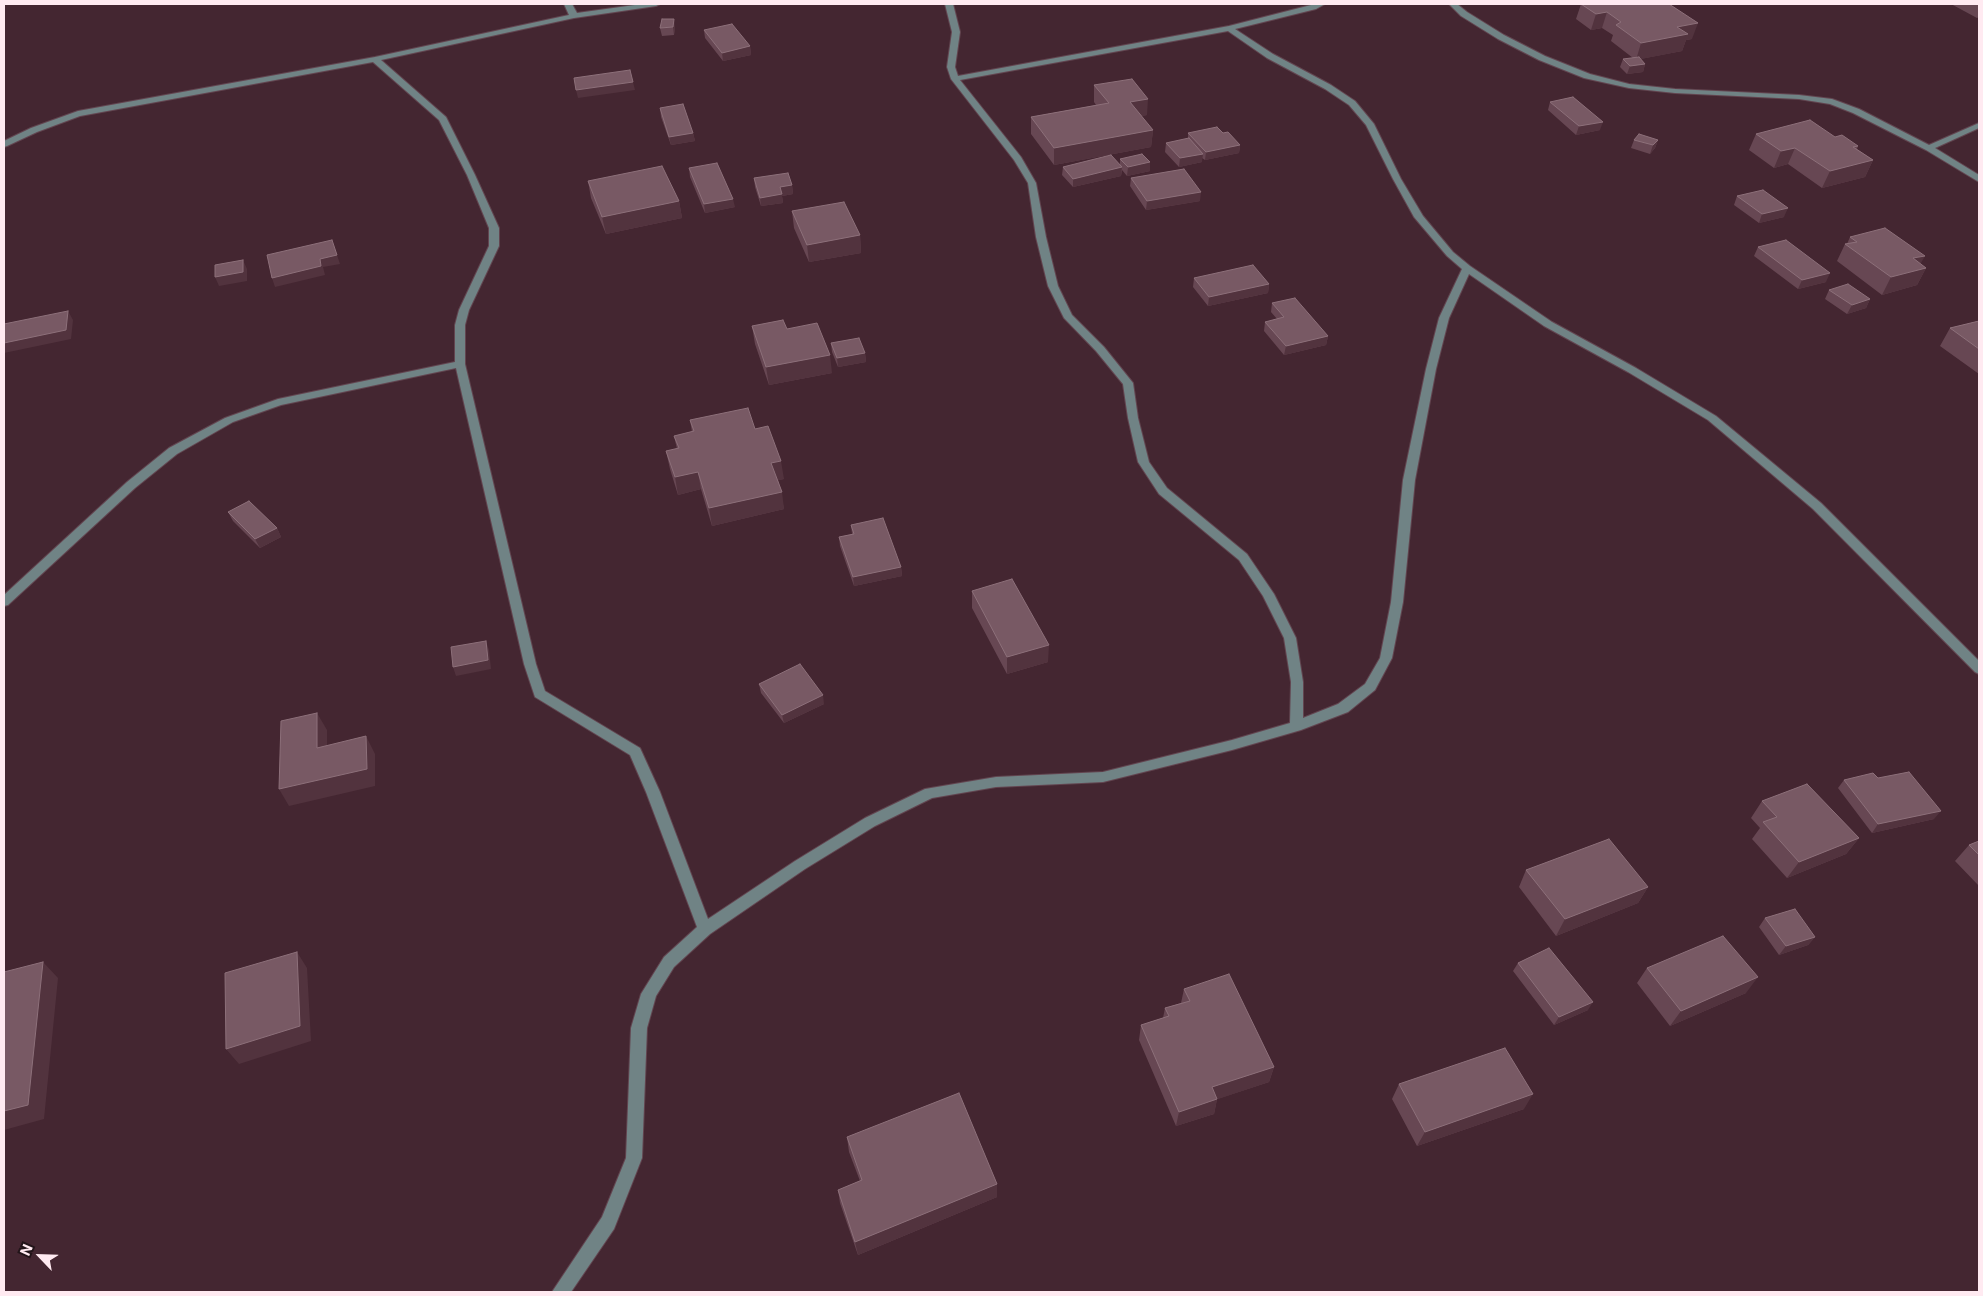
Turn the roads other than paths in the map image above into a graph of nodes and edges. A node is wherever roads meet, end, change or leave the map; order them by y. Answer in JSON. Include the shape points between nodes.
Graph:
{"nodes":[{"id":1,"x":568,"y":4,"type":"edge"},
{"id":2,"x":656,"y":4,"type":"edge"},
{"id":3,"x":949,"y":4,"type":"edge"},
{"id":4,"x":1321,"y":4,"type":"edge"},
{"id":5,"x":1453,"y":4,"type":"edge"},
{"id":6,"x":574,"y":16,"type":"junction"},
{"id":7,"x":1229,"y":28,"type":"junction"},
{"id":8,"x":375,"y":59,"type":"junction"},
{"id":9,"x":955,"y":79,"type":"junction"},
{"id":10,"x":1979,"y":125,"type":"edge"},
{"id":11,"x":4,"y":144,"type":"edge"},
{"id":12,"x":1929,"y":148,"type":"junction"},
{"id":13,"x":1979,"y":179,"type":"edge"},
{"id":14,"x":1467,"y":268,"type":"junction"},
{"id":15,"x":460,"y":364,"type":"junction"},
{"id":16,"x":4,"y":602,"type":"edge"},
{"id":17,"x":1979,"y":669,"type":"edge"},
{"id":18,"x":1296,"y":726,"type":"junction"},
{"id":19,"x":706,"y":929,"type":"junction"},
{"id":20,"x":562,"y":1292,"type":"edge"}],
"edges":[{"from":1,"to":6,"type":"street"},
{"from":2,"to":6,"type":"street"},
{"from":3,"to":9,"type":"street","via":[[956,32],[951,67]]},
{"from":4,"to":7,"type":"street"},
{"from":5,"to":12,"type":"street","via":[[1501,37],[1587,76],[1629,86],[1675,91],[1799,97],[1832,102]]},
{"from":6,"to":8,"type":"street"},
{"from":7,"to":9,"type":"street"},
{"from":7,"to":14,"type":"street","via":[[1270,56],[1352,103],[1370,124],[1419,217],[1450,254]]},
{"from":8,"to":11,"type":"street","via":[[78,114]]},
{"from":8,"to":15,"type":"street","via":[[443,119],[494,228],[494,246],[460,325]]},
{"from":9,"to":18,"type":"street","via":[[1018,159],[1032,183],[1053,286],[1068,316],[1128,383],[1144,462],[1163,491],[1242,557],[1268,594],[1290,638],[1297,682]]},
{"from":10,"to":12,"type":"street"},
{"from":12,"to":13,"type":"street"},
{"from":14,"to":17,"type":"street","via":[[1548,324],[1712,418],[1817,506]]},
{"from":14,"to":18,"type":"street","via":[[1444,318],[1431,369],[1409,480],[1397,602],[1386,658],[1370,687],[1343,708]]},
{"from":15,"to":16,"type":"street","via":[[278,402],[229,420],[173,451],[131,485]]},
{"from":15,"to":19,"type":"street","via":[[530,664],[540,694],[635,752]]},
{"from":18,"to":19,"type":"street","via":[[1103,777],[996,782],[930,793],[870,822]]},
{"from":19,"to":20,"type":"street","via":[[669,962],[649,994],[639,1028],[634,1158],[608,1223]]}]}
